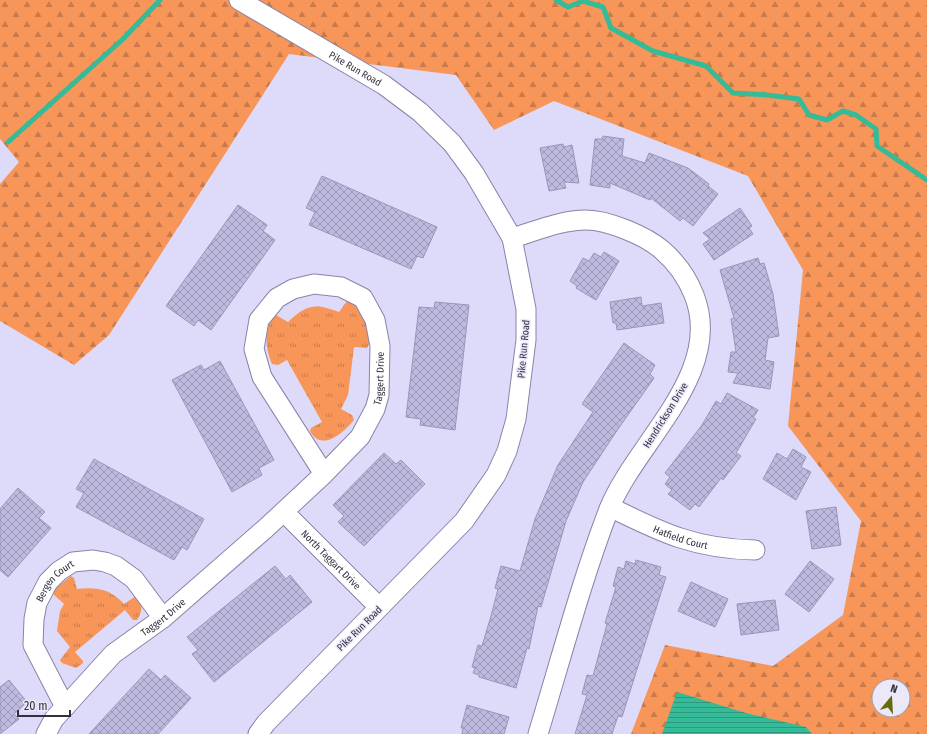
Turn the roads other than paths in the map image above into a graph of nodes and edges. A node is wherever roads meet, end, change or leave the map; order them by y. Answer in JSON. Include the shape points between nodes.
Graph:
{"nodes":[{"id":1,"x":239,"y":0,"type":"edge"},
{"id":2,"x":512,"y":238,"type":"junction"},
{"id":3,"x":324,"y":474,"type":"junction"},
{"id":4,"x":610,"y":507,"type":"junction"},
{"id":5,"x":284,"y":512,"type":"junction"},
{"id":6,"x":755,"y":550,"type":"dead end"},
{"id":7,"x":379,"y":607,"type":"junction"},
{"id":8,"x":163,"y":618,"type":"junction"},
{"id":9,"x":65,"y":707,"type":"junction"},
{"id":10,"x":46,"y":734,"type":"edge"},
{"id":11,"x":258,"y":734,"type":"edge"},
{"id":12,"x":538,"y":734,"type":"edge"}],
"edges":[{"from":1,"to":2,"type":"street","name":"Pike Run Road","via":[[384,85],[420,112],[456,149],[474,173]]},
{"from":2,"to":4,"type":"street","name":"Hendrickson Drive","via":[[566,222],[587,220],[628,229],[657,245],[673,260],[687,278],[699,307],[702,324],[700,340],[690,375],[681,394],[628,473]]},
{"from":2,"to":7,"type":"street","name":"Pike Run Road","via":[[526,309],[526,340],[516,419],[507,451],[496,475],[464,520]]},
{"from":3,"to":3,"type":"street","name":"Taggert Drive","via":[[262,377],[254,349],[259,320],[277,298],[292,289],[314,284],[341,287],[363,298],[375,320],[380,346],[375,409],[360,437]]},
{"from":3,"to":5,"type":"street","name":"Taggert Drive"},
{"from":4,"to":6,"type":"street","name":"Hatfield Court","via":[[662,532],[700,545],[731,550]]},
{"from":4,"to":12,"type":"street","name":"Hendrickson Drive","via":[[591,560]]},
{"from":5,"to":7,"type":"street","name":"North Taggart Drive"},
{"from":5,"to":8,"type":"street","name":"Taggert Drive"},
{"from":7,"to":11,"type":"street","name":"Pike Run Road"},
{"from":8,"to":9,"type":"street","name":"Taggert Drive","via":[[113,654]]},
{"from":8,"to":9,"type":"street","name":"Bergen Court","via":[[134,579],[116,566],[93,560],[73,562],[59,571],[48,582],[37,603],[33,645]]},
{"from":9,"to":10,"type":"street","name":"Taggert Drive","via":[[54,719]]}]}
